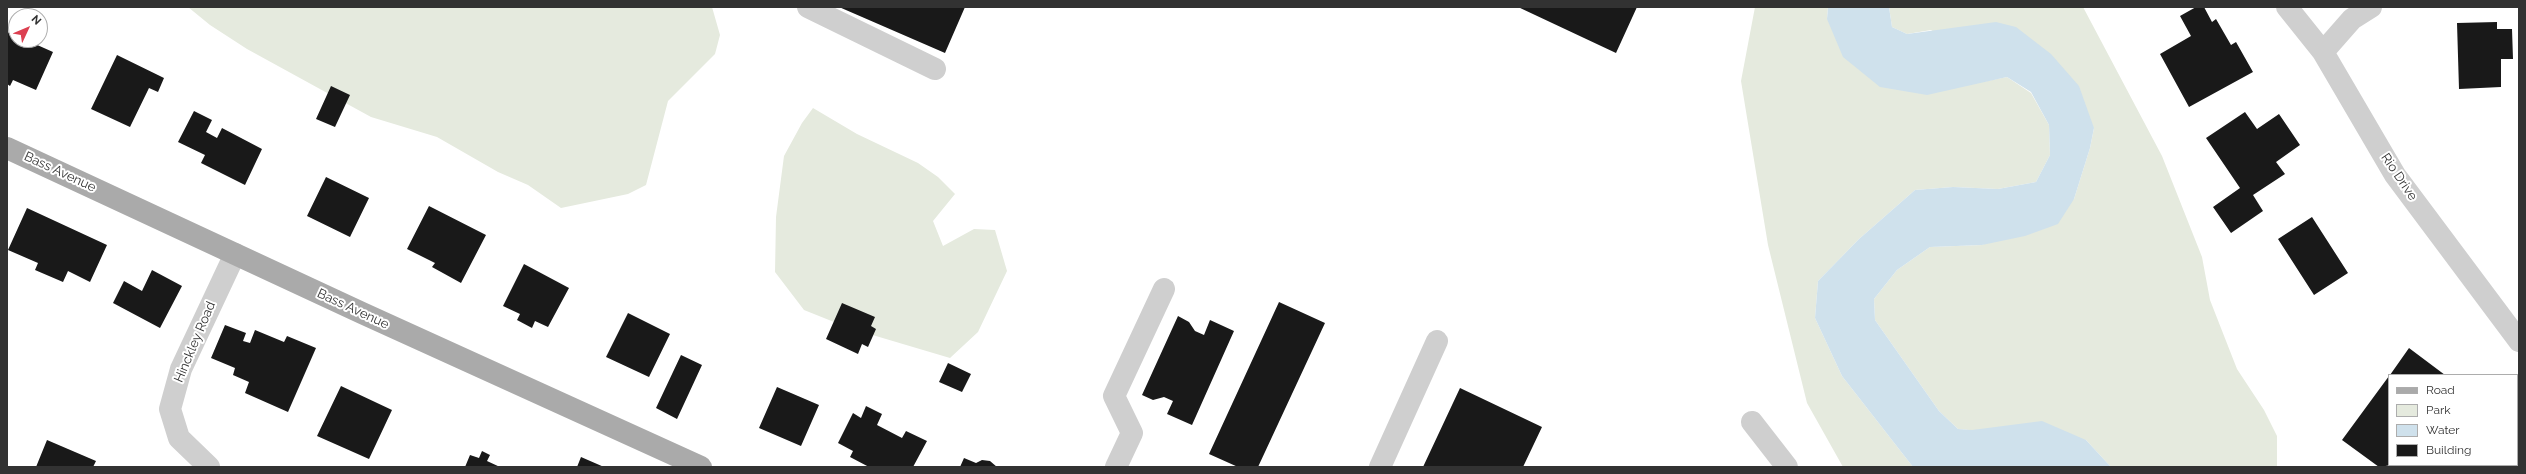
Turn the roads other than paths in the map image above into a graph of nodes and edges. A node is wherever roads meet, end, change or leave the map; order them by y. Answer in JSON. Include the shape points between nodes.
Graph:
{"nodes":[{"id":1,"x":808,"y":7,"type":"edge"},
{"id":2,"x":2287,"y":7,"type":"edge"},
{"id":3,"x":2371,"y":7,"type":"edge"},
{"id":4,"x":2323,"y":52,"type":"junction"},
{"id":5,"x":935,"y":69,"type":"dead end"},
{"id":6,"x":7,"y":148,"type":"edge"},
{"id":7,"x":235,"y":254,"type":"junction"},
{"id":8,"x":1164,"y":289,"type":"dead end"},
{"id":9,"x":1437,"y":341,"type":"dead end"},
{"id":10,"x":2519,"y":341,"type":"edge"},
{"id":11,"x":1752,"y":422,"type":"dead end"},
{"id":12,"x":209,"y":467,"type":"edge"},
{"id":13,"x":701,"y":467,"type":"edge"},
{"id":14,"x":1116,"y":467,"type":"edge"},
{"id":15,"x":1380,"y":467,"type":"edge"},
{"id":16,"x":1787,"y":467,"type":"edge"}],
"edges":[{"from":1,"to":5,"type":"street"},
{"from":2,"to":4,"type":"street","name":"Rio Drive"},
{"from":3,"to":4,"type":"street","via":[[2352,19]]},
{"from":4,"to":10,"type":"street","name":"Rio Drive","via":[[2395,175]]},
{"from":6,"to":7,"type":"main road","name":"Bass Avenue"},
{"from":7,"to":12,"type":"street","name":"Hinckley Road","via":[[181,369],[170,409],[179,438]]},
{"from":7,"to":13,"type":"main road","name":"Bass Avenue"},
{"from":8,"to":14,"type":"street","via":[[1114,396],[1132,433]]},
{"from":9,"to":15,"type":"street"},
{"from":11,"to":16,"type":"street"}]}
